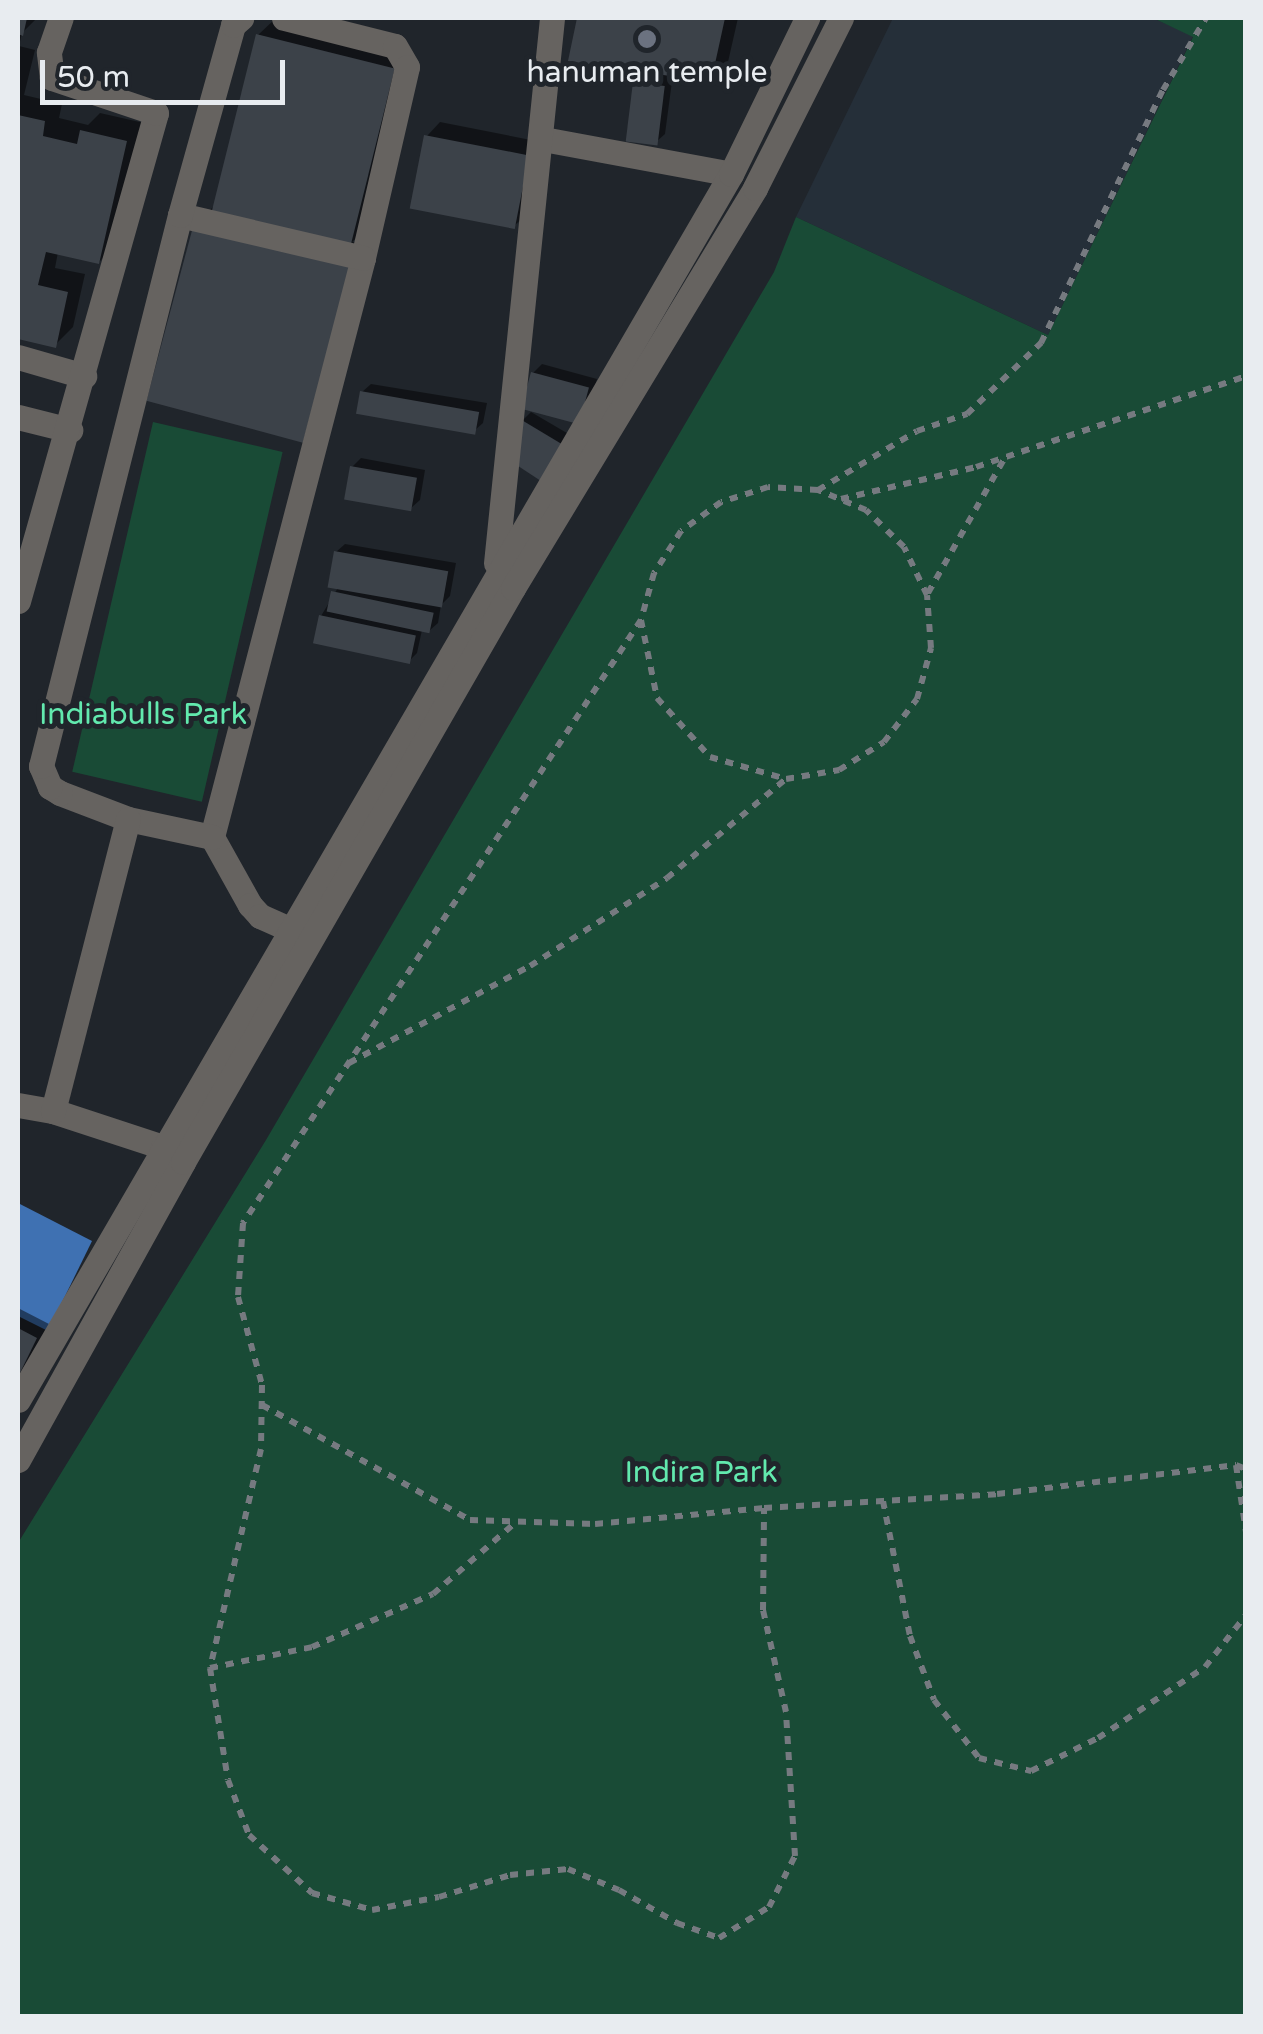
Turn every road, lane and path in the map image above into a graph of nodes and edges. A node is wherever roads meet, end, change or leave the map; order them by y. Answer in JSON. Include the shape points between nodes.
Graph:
{"nodes":[{"id":1,"x":62,"y":18,"type":"edge"},
{"id":2,"x":240,"y":18,"type":"edge"},
{"id":3,"x":284,"y":18,"type":"edge"},
{"id":4,"x":552,"y":18,"type":"edge"},
{"id":5,"x":807,"y":18,"type":"edge"},
{"id":6,"x":841,"y":18,"type":"edge"},
{"id":7,"x":1206,"y":18,"type":"edge"},
{"id":8,"x":543,"y":138,"type":"junction"},
{"id":9,"x":731,"y":174,"type":"junction"},
{"id":10,"x":180,"y":215,"type":"junction"},
{"id":11,"x":363,"y":258,"type":"junction"},
{"id":12,"x":18,"y":357,"type":"edge"},
{"id":13,"x":84,"y":376,"type":"junction"},
{"id":14,"x":1246,"y":376,"type":"edge"},
{"id":15,"x":18,"y":417,"type":"edge"},
{"id":16,"x":70,"y":430,"type":"junction"},
{"id":17,"x":1004,"y":459,"type":"junction"},
{"id":18,"x":818,"y":490,"type":"junction"},
{"id":19,"x":840,"y":499,"type":"junction"},
{"id":20,"x":504,"y":582,"type":"junction"},
{"id":21,"x":927,"y":594,"type":"junction"},
{"id":22,"x":18,"y":601,"type":"edge"},
{"id":23,"x":642,"y":620,"type":"junction"},
{"id":24,"x":786,"y":779,"type":"junction"},
{"id":25,"x":128,"y":819,"type":"junction"},
{"id":26,"x":212,"y":837,"type":"junction"},
{"id":27,"x":292,"y":930,"type":"junction"},
{"id":28,"x":348,"y":1064,"type":"junction"},
{"id":29,"x":18,"y":1105,"type":"edge"},
{"id":30,"x":53,"y":1111,"type":"junction"},
{"id":31,"x":173,"y":1154,"type":"junction"},
{"id":32,"x":18,"y":1400,"type":"edge"},
{"id":33,"x":262,"y":1406,"type":"junction"},
{"id":34,"x":18,"y":1460,"type":"edge"},
{"id":35,"x":1236,"y":1465,"type":"junction"},
{"id":36,"x":1246,"y":1469,"type":"edge"},
{"id":37,"x":884,"y":1501,"type":"junction"},
{"id":38,"x":764,"y":1508,"type":"junction"},
{"id":39,"x":516,"y":1522,"type":"junction"},
{"id":40,"x":1246,"y":1532,"type":"edge"},
{"id":41,"x":1246,"y":1615,"type":"edge"},
{"id":42,"x":210,"y":1668,"type":"junction"}],
"edges":[{"from":1,"to":13,"type":"street","via":[[49,52],[52,78],[156,113]]},
{"from":2,"to":10,"type":"street"},
{"from":3,"to":11,"type":"street","via":[[395,46],[404,57],[406,80]]},
{"from":4,"to":8,"type":"street"},
{"from":5,"to":9,"type":"street"},
{"from":6,"to":20,"type":"street","via":[[754,188]]},
{"from":7,"to":18,"type":"path","via":[[1163,90],[1040,343],[967,414],[916,431]]},
{"from":8,"to":9,"type":"street"},
{"from":8,"to":20,"type":"street"},
{"from":9,"to":20,"type":"street"},
{"from":10,"to":11,"type":"street"},
{"from":10,"to":25,"type":"street","via":[[40,766],[50,787]]},
{"from":11,"to":26,"type":"street"},
{"from":12,"to":13,"type":"street"},
{"from":13,"to":16,"type":"street"},
{"from":14,"to":17,"type":"path"},
{"from":15,"to":16,"type":"street"},
{"from":16,"to":22,"type":"street"},
{"from":17,"to":19,"type":"path"},
{"from":17,"to":21,"type":"path"},
{"from":18,"to":19,"type":"path"},
{"from":18,"to":23,"type":"path","via":[[768,487],[721,502],[694,521],[654,573]]},
{"from":19,"to":21,"type":"path","via":[[866,510],[904,547]]},
{"from":20,"to":27,"type":"street"},
{"from":20,"to":31,"type":"street"},
{"from":21,"to":24,"type":"path","via":[[932,648],[916,699],[884,742],[838,770]]},
{"from":23,"to":24,"type":"path","via":[[657,698],[670,713],[710,757]]},
{"from":23,"to":28,"type":"path"},
{"from":24,"to":28,"type":"path","via":[[652,888],[530,966]]},
{"from":25,"to":26,"type":"street"},
{"from":25,"to":30,"type":"street"},
{"from":26,"to":27,"type":"street","via":[[260,916]]},
{"from":27,"to":31,"type":"street"},
{"from":28,"to":33,"type":"path","via":[[242,1223],[238,1297]]},
{"from":29,"to":30,"type":"street"},
{"from":30,"to":31,"type":"street"},
{"from":31,"to":32,"type":"street"},
{"from":31,"to":34,"type":"street"},
{"from":33,"to":39,"type":"path","via":[[470,1520]]},
{"from":33,"to":42,"type":"path","via":[[261,1449]]},
{"from":35,"to":36,"type":"path"},
{"from":35,"to":37,"type":"path"},
{"from":35,"to":40,"type":"path"},
{"from":37,"to":38,"type":"path"},
{"from":37,"to":41,"type":"path","via":[[910,1636],[934,1700],[980,1758],[1031,1771],[1098,1738],[1205,1667]]},
{"from":38,"to":39,"type":"path","via":[[596,1524]]},
{"from":38,"to":42,"type":"path","via":[[764,1610],[786,1712],[795,1856],[769,1907],[719,1938],[568,1869],[510,1875],[372,1910],[312,1893],[250,1835],[228,1780]]},
{"from":39,"to":42,"type":"path","via":[[433,1594],[312,1647]]}]}
